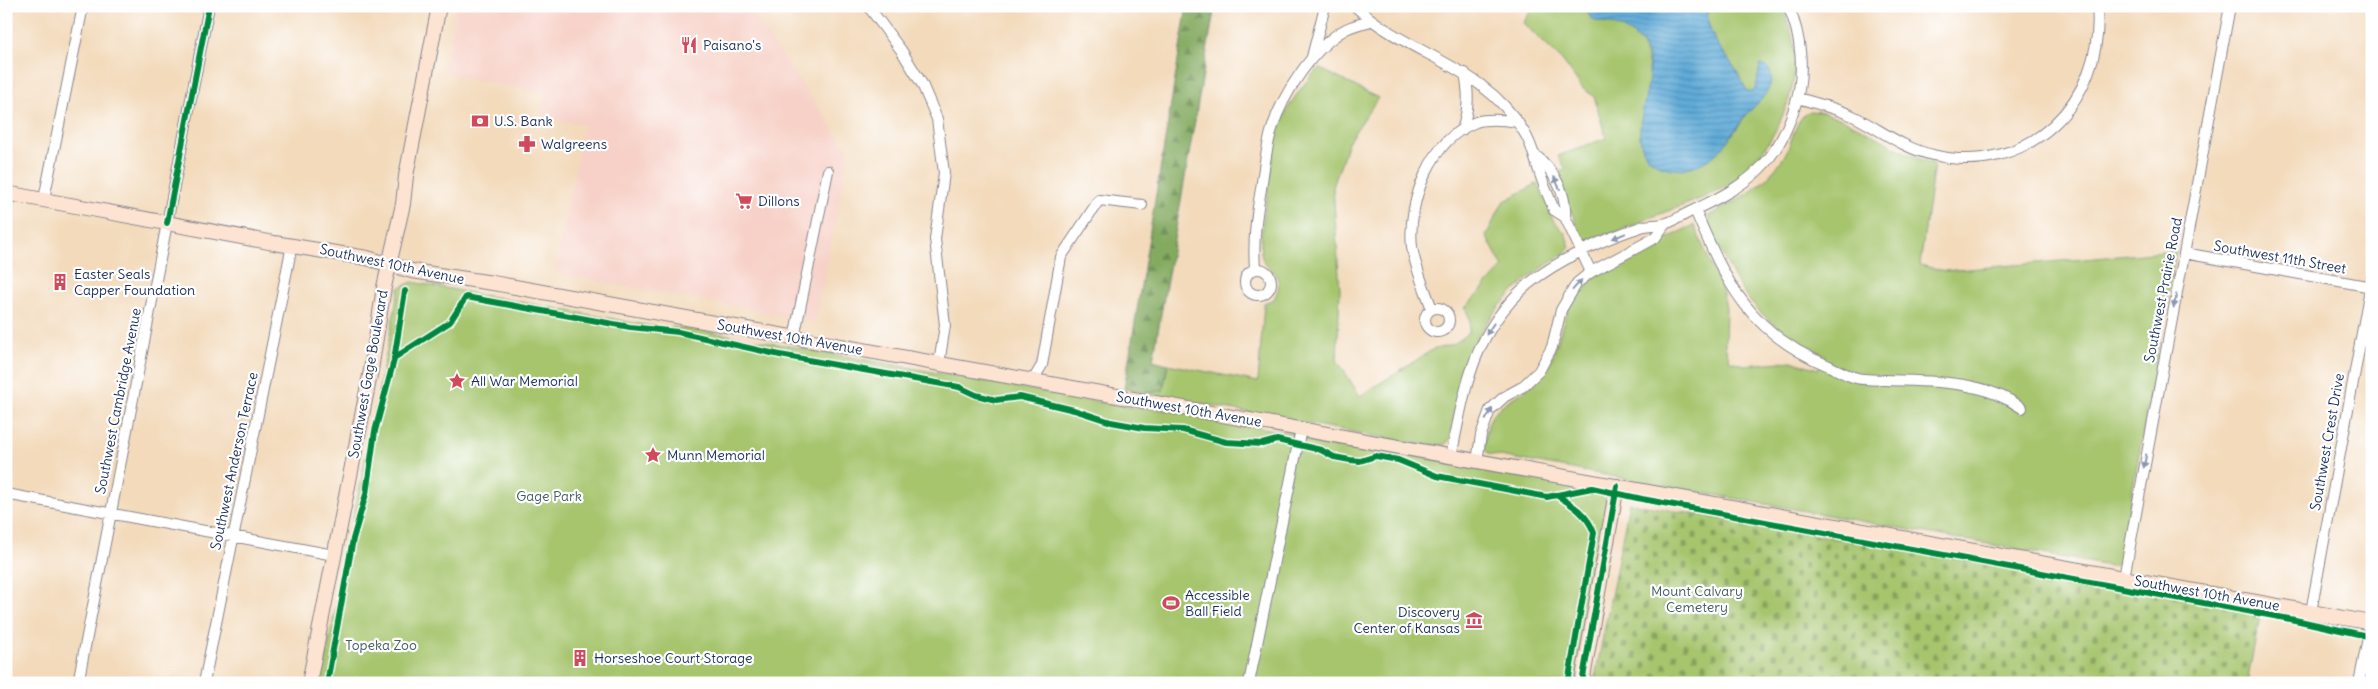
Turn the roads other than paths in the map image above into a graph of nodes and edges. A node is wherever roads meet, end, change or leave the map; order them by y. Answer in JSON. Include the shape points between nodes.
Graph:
{"nodes":[{"id":1,"x":83,"y":6,"type":"edge"},
{"id":2,"x":209,"y":6,"type":"edge"},
{"id":3,"x":439,"y":6,"type":"edge"},
{"id":4,"x":868,"y":6,"type":"edge"},
{"id":5,"x":1325,"y":6,"type":"edge"},
{"id":6,"x":1355,"y":6,"type":"edge"},
{"id":7,"x":1788,"y":6,"type":"edge"},
{"id":8,"x":2097,"y":6,"type":"edge"},
{"id":9,"x":2230,"y":6,"type":"edge"},
{"id":10,"x":1372,"y":21,"type":"junction"},
{"id":11,"x":1311,"y":60,"type":"junction"},
{"id":12,"x":1464,"y":73,"type":"junction"},
{"id":13,"x":1798,"y":98,"type":"junction"},
{"id":14,"x":1518,"y":122,"type":"junction"},
{"id":15,"x":1462,"y":130,"type":"junction"},
{"id":16,"x":828,"y":172,"type":"dead end"},
{"id":17,"x":6,"y":193,"type":"edge"},
{"id":18,"x":44,"y":199,"type":"junction"},
{"id":19,"x":1142,"y":205,"type":"dead end"},
{"id":20,"x":1695,"y":210,"type":"junction"},
{"id":21,"x":167,"y":223,"type":"junction"},
{"id":22,"x":1665,"y":224,"type":"junction"},
{"id":23,"x":292,"y":245,"type":"junction"},
{"id":24,"x":1582,"y":252,"type":"junction"},
{"id":25,"x":2184,"y":254,"type":"junction"},
{"id":26,"x":390,"y":265,"type":"junction"},
{"id":27,"x":1255,"y":269,"type":"dead end"},
{"id":28,"x":1591,"y":272,"type":"junction"},
{"id":29,"x":2371,"y":284,"type":"edge"},
{"id":30,"x":1432,"y":309,"type":"dead end"},
{"id":31,"x":794,"y":338,"type":"junction"},
{"id":32,"x":939,"y":364,"type":"junction"},
{"id":33,"x":1033,"y":380,"type":"junction"},
{"id":34,"x":2022,"y":408,"type":"dead end"},
{"id":35,"x":1301,"y":429,"type":"junction"},
{"id":36,"x":1451,"y":457,"type":"junction"},
{"id":37,"x":1477,"y":461,"type":"junction"},
{"id":38,"x":1617,"y":486,"type":"junction"},
{"id":39,"x":6,"y":494,"type":"edge"},
{"id":40,"x":110,"y":514,"type":"junction"},
{"id":41,"x":232,"y":536,"type":"junction"},
{"id":42,"x":334,"y":555,"type":"junction"},
{"id":43,"x":2124,"y":578,"type":"junction"},
{"id":44,"x":2311,"y":612,"type":"junction"},
{"id":45,"x":2371,"y":623,"type":"edge"},
{"id":46,"x":78,"y":683,"type":"edge"},
{"id":47,"x":204,"y":683,"type":"edge"},
{"id":48,"x":309,"y":683,"type":"edge"},
{"id":49,"x":1249,"y":683,"type":"edge"},
{"id":50,"x":1582,"y":683,"type":"edge"},
{"id":51,"x":2359,"y":683,"type":"edge"}],
"edges":[{"from":1,"to":18,"type":"street"},
{"from":2,"to":21,"type":"street","name":"Southwest Cambridge Avenue"},
{"from":3,"to":26,"type":"main road","name":"Southwest Gage Boulevard"},
{"from":4,"to":32,"type":"street","via":[[922,84],[937,118],[944,173],[935,239],[945,325]]},
{"from":5,"to":11,"type":"street"},
{"from":6,"to":10,"type":"street"},
{"from":7,"to":13,"type":"street","via":[[1796,29],[1801,66]]},
{"from":8,"to":13,"type":"street","via":[[2096,51],[2074,103],[2044,134],[2005,153],[1970,159],[1932,155],[1838,110]]},
{"from":9,"to":25,"type":"street","name":"Southwest Prairie Road"},
{"from":10,"to":11,"type":"street","via":[[1346,29]]},
{"from":10,"to":12,"type":"street","via":[[1388,33]]},
{"from":11,"to":27,"type":"street","via":[[1284,99],[1272,129],[1253,240]]},
{"from":12,"to":14,"type":"street","via":[[1498,97]]},
{"from":12,"to":15,"type":"street","via":[[1469,106]]},
{"from":13,"to":20,"type":"street","via":[[1777,148],[1758,170],[1736,190]]},
{"from":14,"to":15,"type":"street","via":[[1488,120]]},
{"from":14,"to":24,"type":"street","via":[[1535,155],[1548,165],[1558,185],[1566,205],[1566,217]]},
{"from":15,"to":30,"type":"street","via":[[1433,161],[1422,179],[1412,215],[1413,248]]},
{"from":16,"to":31,"type":"street"},
{"from":17,"to":18,"type":"main road","name":"Southwest 10th Avenue"},
{"from":18,"to":21,"type":"main road","name":"Southwest 10th Avenue"},
{"from":19,"to":33,"type":"street","via":[[1099,200],[1061,257],[1042,366]]},
{"from":20,"to":22,"type":"street"},
{"from":20,"to":34,"type":"street","via":[[1715,258],[1740,301],[1788,345],[1822,364],[1861,379],[1983,388]]},
{"from":21,"to":23,"type":"main road","name":"Southwest 10th Avenue"},
{"from":21,"to":40,"type":"street","name":"Southwest Cambridge Avenue"},
{"from":22,"to":24,"type":"street","one_way":true,"via":[[1642,226]]},
{"from":22,"to":28,"type":"street","via":[[1655,238]]},
{"from":23,"to":26,"type":"main road","name":"Southwest 10th Avenue"},
{"from":23,"to":41,"type":"street","name":"Southwest Anderson Terrace"},
{"from":24,"to":28,"type":"street"},
{"from":24,"to":36,"type":"street","one_way":true,"via":[[1557,264],[1526,286],[1489,330],[1467,378]]},
{"from":25,"to":29,"type":"street","name":"Southwest 11th Street"},
{"from":25,"to":43,"type":"street","name":"Southwest Prairie Road","one_way":true},
{"from":26,"to":31,"type":"main road","name":"Southwest 10th Avenue"},
{"from":26,"to":42,"type":"main road","name":"Southwest Gage Boulevard"},
{"from":37,"to":28,"type":"street","one_way":true,"via":[[1481,434],[1490,410],[1539,371],[1552,347],[1568,296]]},
{"from":29,"to":44,"type":"street","name":"Southwest Crest Drive"},
{"from":31,"to":32,"type":"main road","name":"Southwest 10th Avenue"},
{"from":32,"to":33,"type":"main road","name":"Southwest 10th Avenue"},
{"from":33,"to":35,"type":"main road","name":"Southwest 10th Avenue"},
{"from":35,"to":36,"type":"main road","name":"Southwest 10th Avenue"},
{"from":35,"to":49,"type":"street"},
{"from":36,"to":37,"type":"main road","name":"Southwest 10th Avenue"},
{"from":37,"to":38,"type":"main road","name":"Southwest 10th Avenue"},
{"from":38,"to":43,"type":"main road","name":"Southwest 10th Avenue"},
{"from":38,"to":50,"type":"main road"},
{"from":39,"to":40,"type":"street"},
{"from":40,"to":41,"type":"street"},
{"from":40,"to":46,"type":"street","name":"Southwest Cambridge Avenue"},
{"from":41,"to":42,"type":"street"},
{"from":41,"to":47,"type":"street","name":"Southwest Anderson Terrace"},
{"from":42,"to":48,"type":"main road","name":"Southwest Gage Boulevard"},
{"from":43,"to":44,"type":"main road","name":"Southwest 10th Avenue"},
{"from":44,"to":45,"type":"main road","name":"Southwest 10th Avenue"},
{"from":45,"to":51,"type":"street"}]}
